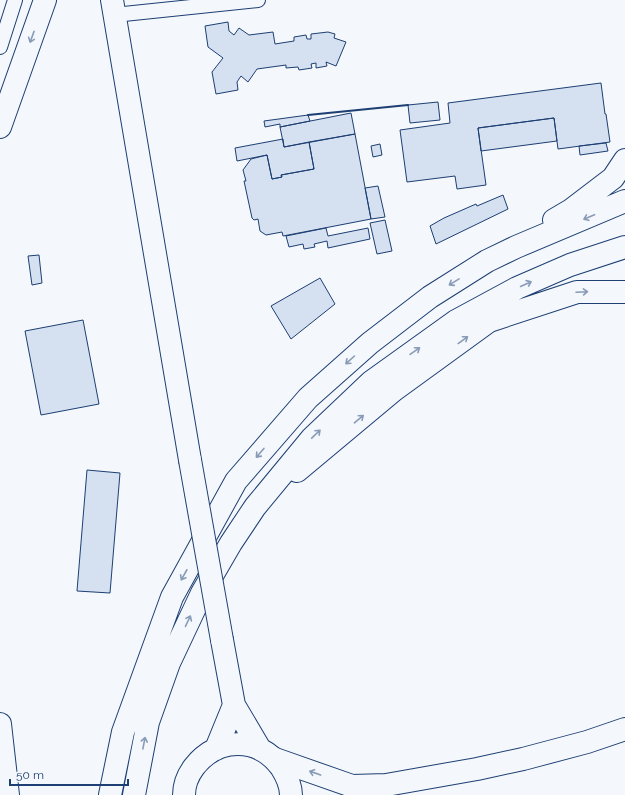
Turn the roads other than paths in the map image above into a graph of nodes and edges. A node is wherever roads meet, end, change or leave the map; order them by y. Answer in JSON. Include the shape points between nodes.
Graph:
{"nodes":[{"id":1,"x":15,"y":0,"type":"edge"},
{"id":2,"x":45,"y":0,"type":"edge"},
{"id":3,"x":258,"y":0,"type":"edge"},
{"id":4,"x":113,"y":8,"type":"edge"},
{"id":5,"x":0,"y":47,"type":"edge"},
{"id":6,"x":0,"y":127,"type":"edge"},
{"id":7,"x":625,"y":160,"type":"edge"},
{"id":8,"x":625,"y":202,"type":"edge"},
{"id":9,"x":516,"y":247,"type":"junction"},
{"id":10,"x":625,"y":247,"type":"edge"},
{"id":11,"x":625,"y":292,"type":"edge"},
{"id":12,"x":255,"y":507,"type":"junction"},
{"id":13,"x":234,"y":705,"type":"junction"},
{"id":14,"x":0,"y":724,"type":"edge"},
{"id":15,"x":625,"y":729,"type":"edge"},
{"id":16,"x":216,"y":749,"type":"junction"},
{"id":17,"x":267,"y":754,"type":"junction"},
{"id":18,"x":345,"y":790,"type":"edge"},
{"id":19,"x":8,"y":795,"type":"edge"},
{"id":20,"x":110,"y":795,"type":"edge"},
{"id":21,"x":134,"y":795,"type":"edge"},
{"id":22,"x":184,"y":795,"type":"edge"},
{"id":23,"x":291,"y":795,"type":"edge"}],
"edges":[{"from":1,"to":5,"type":"street"},
{"from":2,"to":6,"type":"main road","one_way":true},
{"from":3,"to":4,"type":"street"},
{"from":4,"to":13,"type":"main road","bridge":true},
{"from":7,"to":9,"type":"main road","via":[[613,178]]},
{"from":8,"to":9,"type":"main road","one_way":true},
{"from":9,"to":20,"type":"main road","one_way":true,"via":[[487,261],[430,297],[370,343],[308,398],[236,481],[172,596],[123,732]]},
{"from":12,"to":10,"type":"main road","one_way":true,"via":[[312,438],[371,382],[456,321],[517,288],[570,265]]},
{"from":12,"to":11,"type":"main road","one_way":true,"via":[[394,390],[489,321],[577,292]]},
{"from":21,"to":12,"type":"main road","one_way":true,"via":[[148,722],[169,663],[202,593]]},
{"from":13,"to":16,"type":"main road"},
{"from":13,"to":17,"type":"main road"},
{"from":14,"to":19,"type":"main road"},
{"from":15,"to":18,"type":"main road","via":[[587,742],[477,769]]},
{"from":16,"to":17,"type":"main road","via":[[238,744],[253,746]]},
{"from":16,"to":22,"type":"main road","via":[[201,758],[190,773]]},
{"from":18,"to":17,"type":"main road","one_way":true},
{"from":17,"to":23,"type":"main road","via":[[286,774]]}]}
